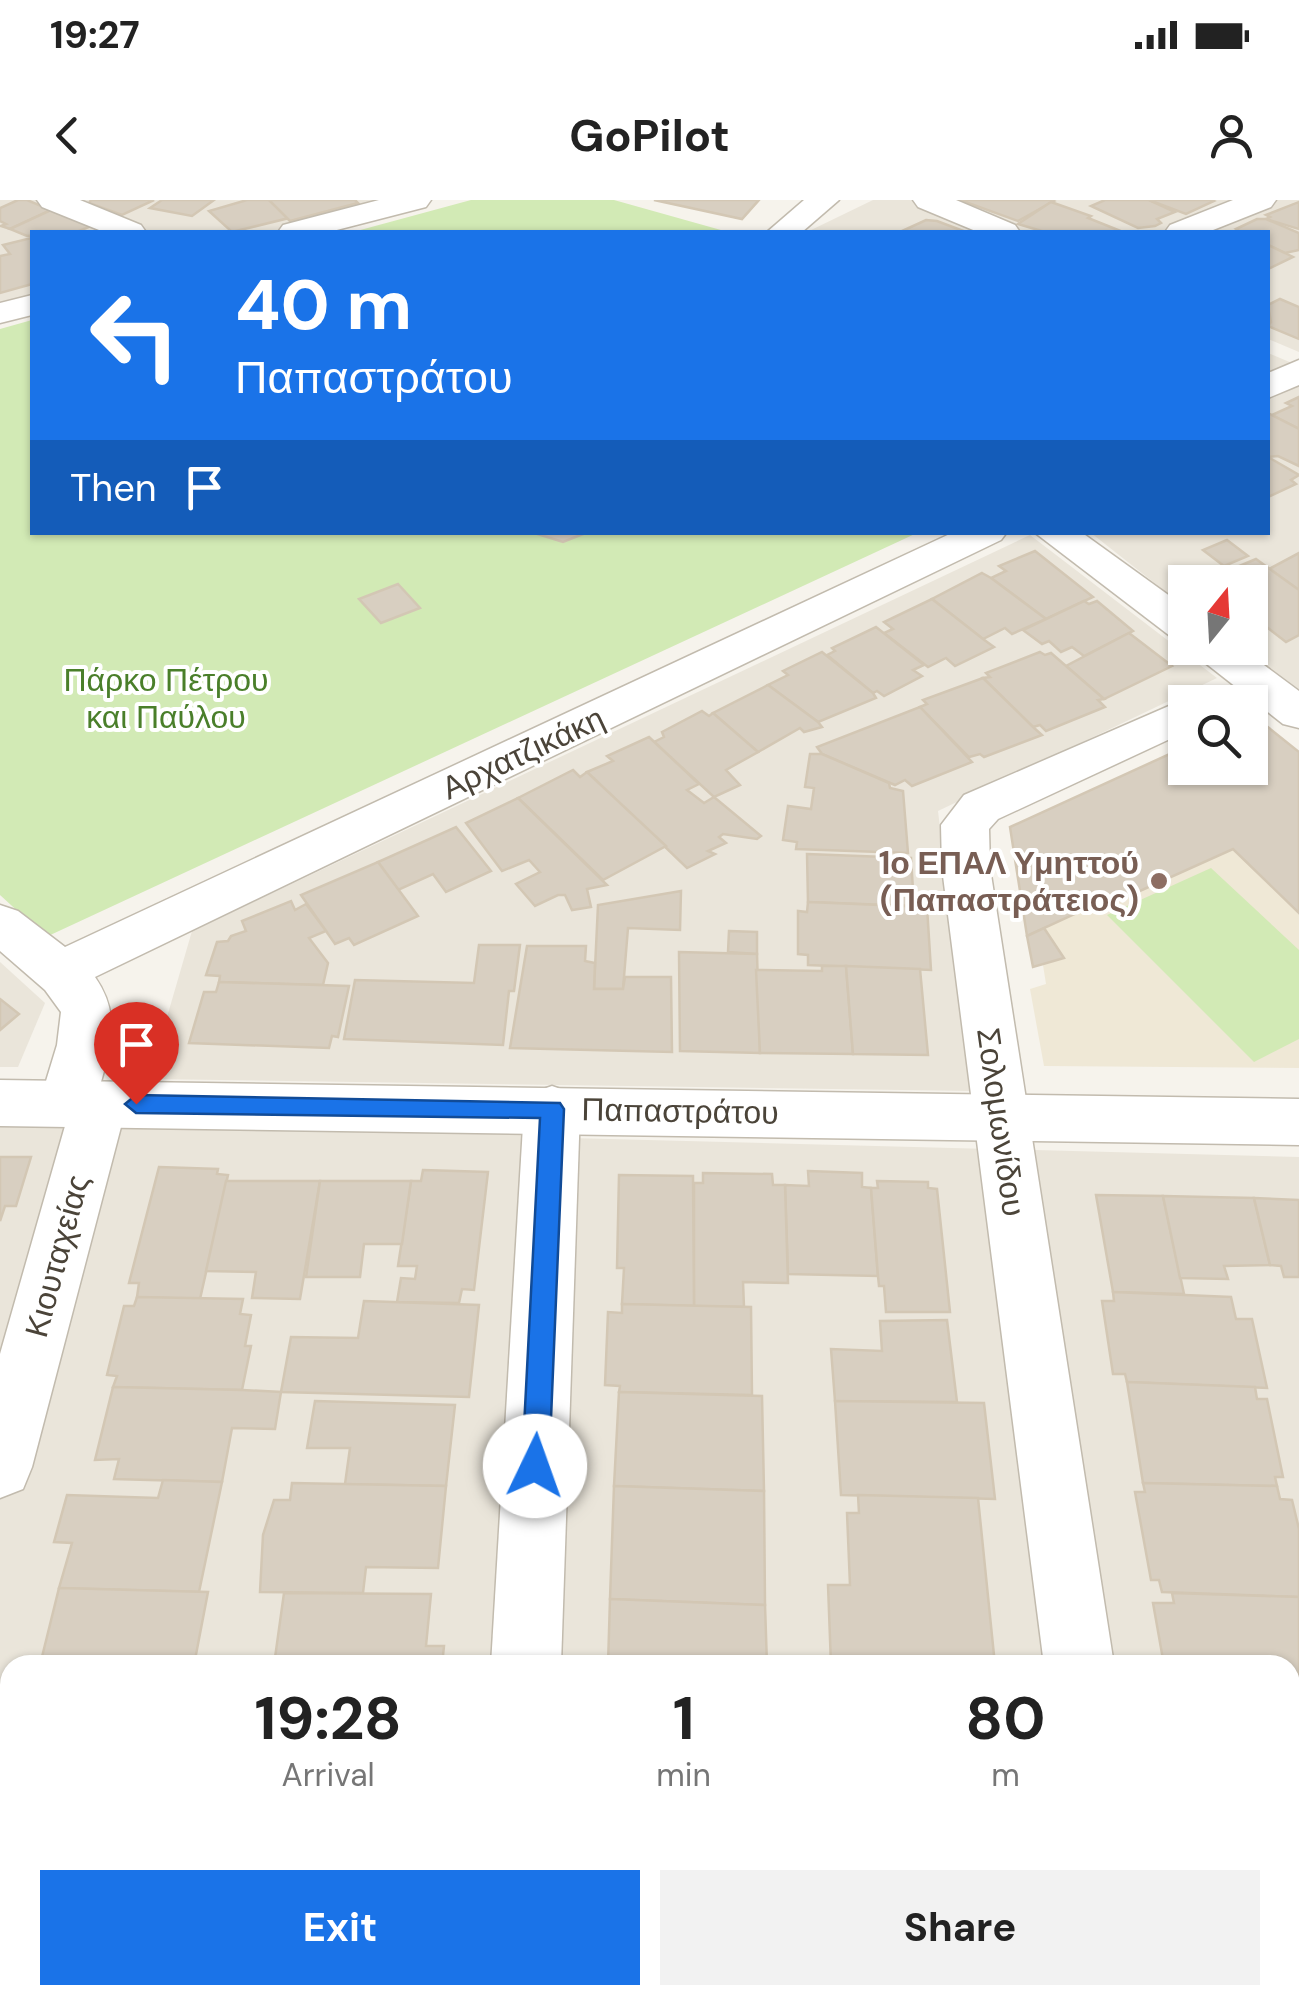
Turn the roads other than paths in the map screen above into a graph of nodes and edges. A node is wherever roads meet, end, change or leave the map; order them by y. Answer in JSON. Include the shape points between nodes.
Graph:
{"nodes":[{"id":1,"x":55,"y":200,"type":"edge"},
{"id":2,"x":415,"y":200,"type":"edge"},
{"id":3,"x":824,"y":200,"type":"edge"},
{"id":4,"x":930,"y":200,"type":"edge"},
{"id":5,"x":1260,"y":200,"type":"edge"},
{"id":6,"x":125,"y":230,"type":"edge"},
{"id":7,"x":302,"y":230,"type":"edge"},
{"id":8,"x":785,"y":230,"type":"edge"},
{"id":9,"x":999,"y":230,"type":"edge"},
{"id":10,"x":1186,"y":230,"type":"edge"},
{"id":11,"x":30,"y":305,"type":"edge"},
{"id":12,"x":0,"y":313,"type":"edge"},
{"id":13,"x":1270,"y":349,"type":"edge"},
{"id":14,"x":1299,"y":362,"type":"edge"},
{"id":15,"x":1299,"y":370,"type":"edge"},
{"id":16,"x":1270,"y":386,"type":"edge"},
{"id":17,"x":975,"y":535,"type":"edge"},
{"id":18,"x":1058,"y":535,"type":"edge"},
{"id":19,"x":1168,"y":615,"type":"edge"},
{"id":20,"x":1299,"y":656,"type":"edge"},
{"id":21,"x":1238,"y":665,"type":"edge"},
{"id":22,"x":1259,"y":680,"type":"junction"},
{"id":23,"x":1248,"y":685,"type":"edge"},
{"id":24,"x":1299,"y":713,"type":"edge"},
{"id":25,"x":1168,"y":722,"type":"edge"},
{"id":26,"x":0,"y":924,"type":"edge"},
{"id":27,"x":60,"y":972,"type":"junction"},
{"id":28,"x":0,"y":1103,"type":"edge"},
{"id":29,"x":83,"y":1104,"type":"junction"},
{"id":30,"x":552,"y":1109,"type":"junction"},
{"id":31,"x":1000,"y":1116,"type":"junction"},
{"id":32,"x":1299,"y":1122,"type":"edge"},
{"id":33,"x":0,"y":1467,"type":"edge"},
{"id":34,"x":526,"y":1655,"type":"edge"},
{"id":35,"x":1078,"y":1655,"type":"edge"}],
"edges":[{"from":1,"to":6,"type":"street"},
{"from":2,"to":7,"type":"street"},
{"from":3,"to":8,"type":"street"},
{"from":4,"to":9,"type":"street"},
{"from":5,"to":10,"type":"street"},
{"from":11,"to":12,"type":"street"},
{"from":13,"to":14,"type":"street"},
{"from":15,"to":16,"type":"street"},
{"from":17,"to":27,"type":"street","name":"Αρχατζικάκη"},
{"from":18,"to":19,"type":"street"},
{"from":20,"to":22,"type":"street"},
{"from":21,"to":22,"type":"street"},
{"from":22,"to":23,"type":"street"},
{"from":22,"to":24,"type":"street"},
{"from":25,"to":31,"type":"street","name":"Σολομωνίδου","via":[[981,807],[965,825]]},
{"from":26,"to":27,"type":"street","name":"Κιουταχείας"},
{"from":27,"to":29,"type":"street","name":"Κιουταχείας","via":[[88,1014]]},
{"from":28,"to":29,"type":"street","name":"Παπαστράτου"},
{"from":29,"to":30,"type":"street","name":"Παπαστράτου"},
{"from":29,"to":33,"type":"street","name":"Κιουταχείας"},
{"from":30,"to":31,"type":"street","name":"Παπαστράτου"},
{"from":30,"to":34,"type":"street"},
{"from":31,"to":32,"type":"street","name":"Παπαστράτου"},
{"from":31,"to":35,"type":"street","name":"Σολομωνίδου"}]}
